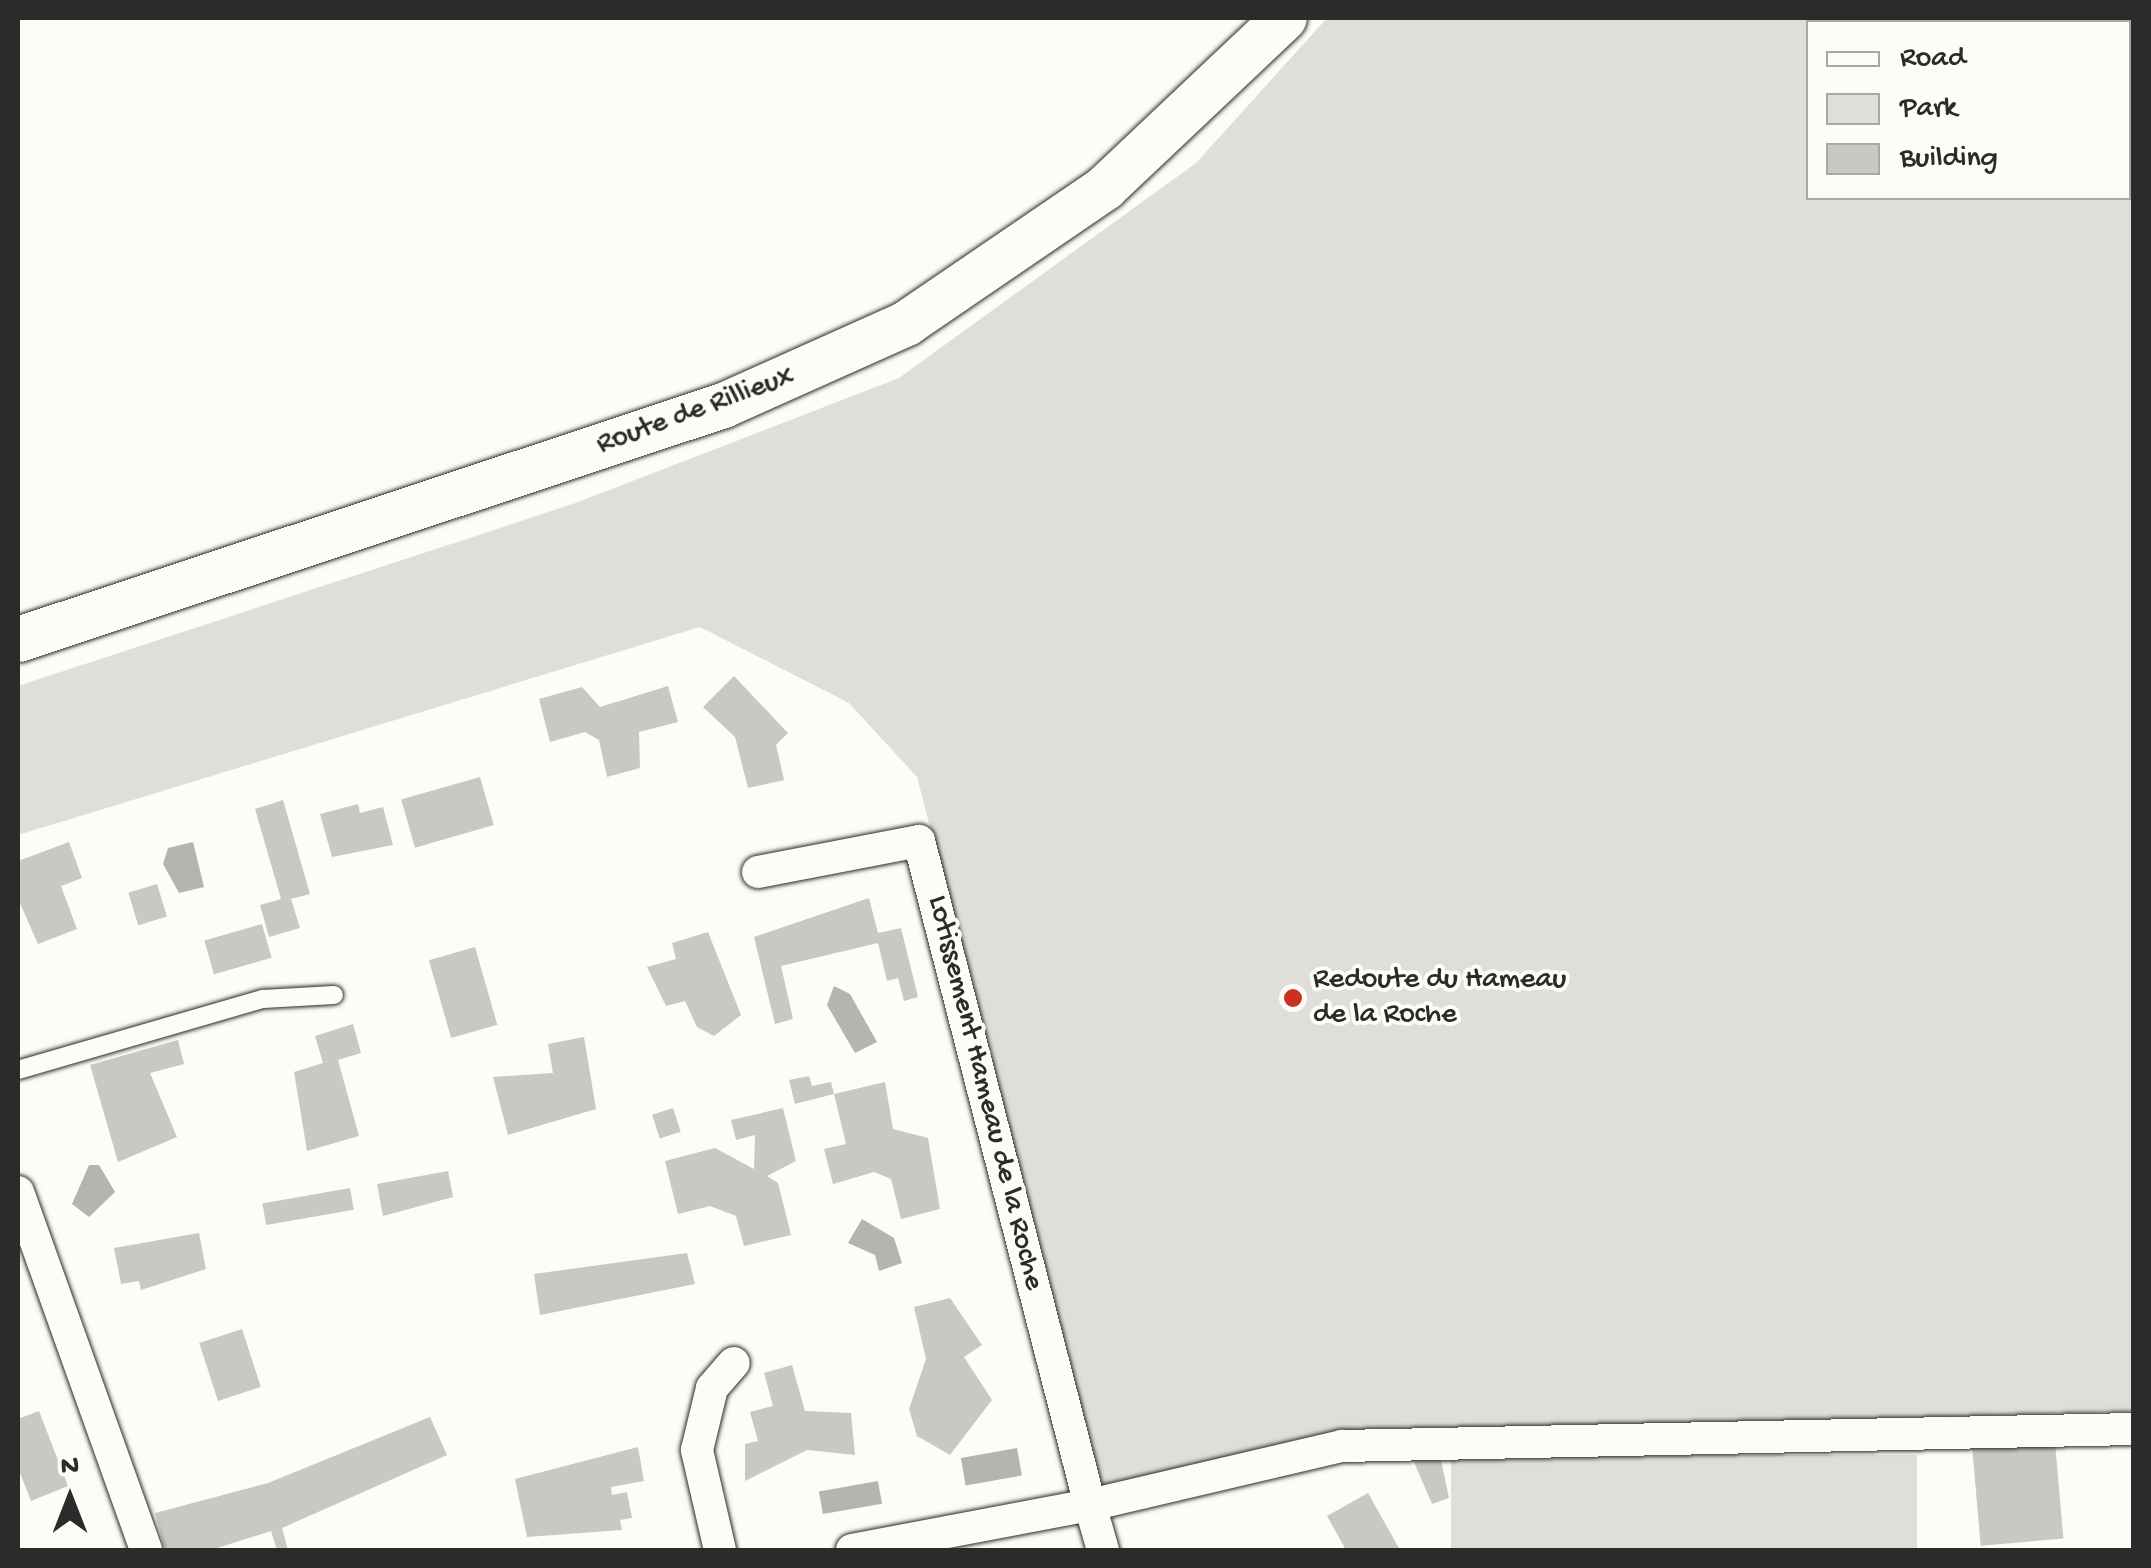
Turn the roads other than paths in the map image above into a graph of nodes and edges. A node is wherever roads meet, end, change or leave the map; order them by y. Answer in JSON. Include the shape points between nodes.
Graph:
{"nodes":[{"id":1,"x":1284,"y":18,"type":"edge"},
{"id":2,"x":18,"y":639,"type":"edge"},
{"id":3,"x":758,"y":872,"type":"dead end"},
{"id":4,"x":334,"y":994,"type":"dead end"},
{"id":5,"x":18,"y":1070,"type":"edge"},
{"id":6,"x":18,"y":1192,"type":"edge"},
{"id":7,"x":734,"y":1363,"type":"dead end"},
{"id":8,"x":2134,"y":1429,"type":"edge"},
{"id":9,"x":1090,"y":1505,"type":"junction"},
{"id":10,"x":915,"y":1544,"type":"edge"},
{"id":11,"x":146,"y":1550,"type":"edge"},
{"id":12,"x":720,"y":1550,"type":"edge"},
{"id":13,"x":852,"y":1550,"type":"edge"},
{"id":14,"x":1103,"y":1550,"type":"edge"}],
"edges":[{"from":1,"to":2,"type":"street","name":"Route de Rillieux","via":[[1105,187],[906,323],[670,424]]},
{"from":3,"to":9,"type":"street","name":"Lotissement Hameau de la Roche","via":[[919,841]]},
{"from":4,"to":5,"type":"lane","via":[[263,999]]},
{"from":6,"to":11,"type":"street"},
{"from":7,"to":12,"type":"street","via":[[712,1388],[697,1450]]},
{"from":8,"to":9,"type":"street","via":[[1342,1446]]},
{"from":9,"to":10,"type":"street"},
{"from":9,"to":14,"type":"street"},
{"from":10,"to":13,"type":"street"}]}
